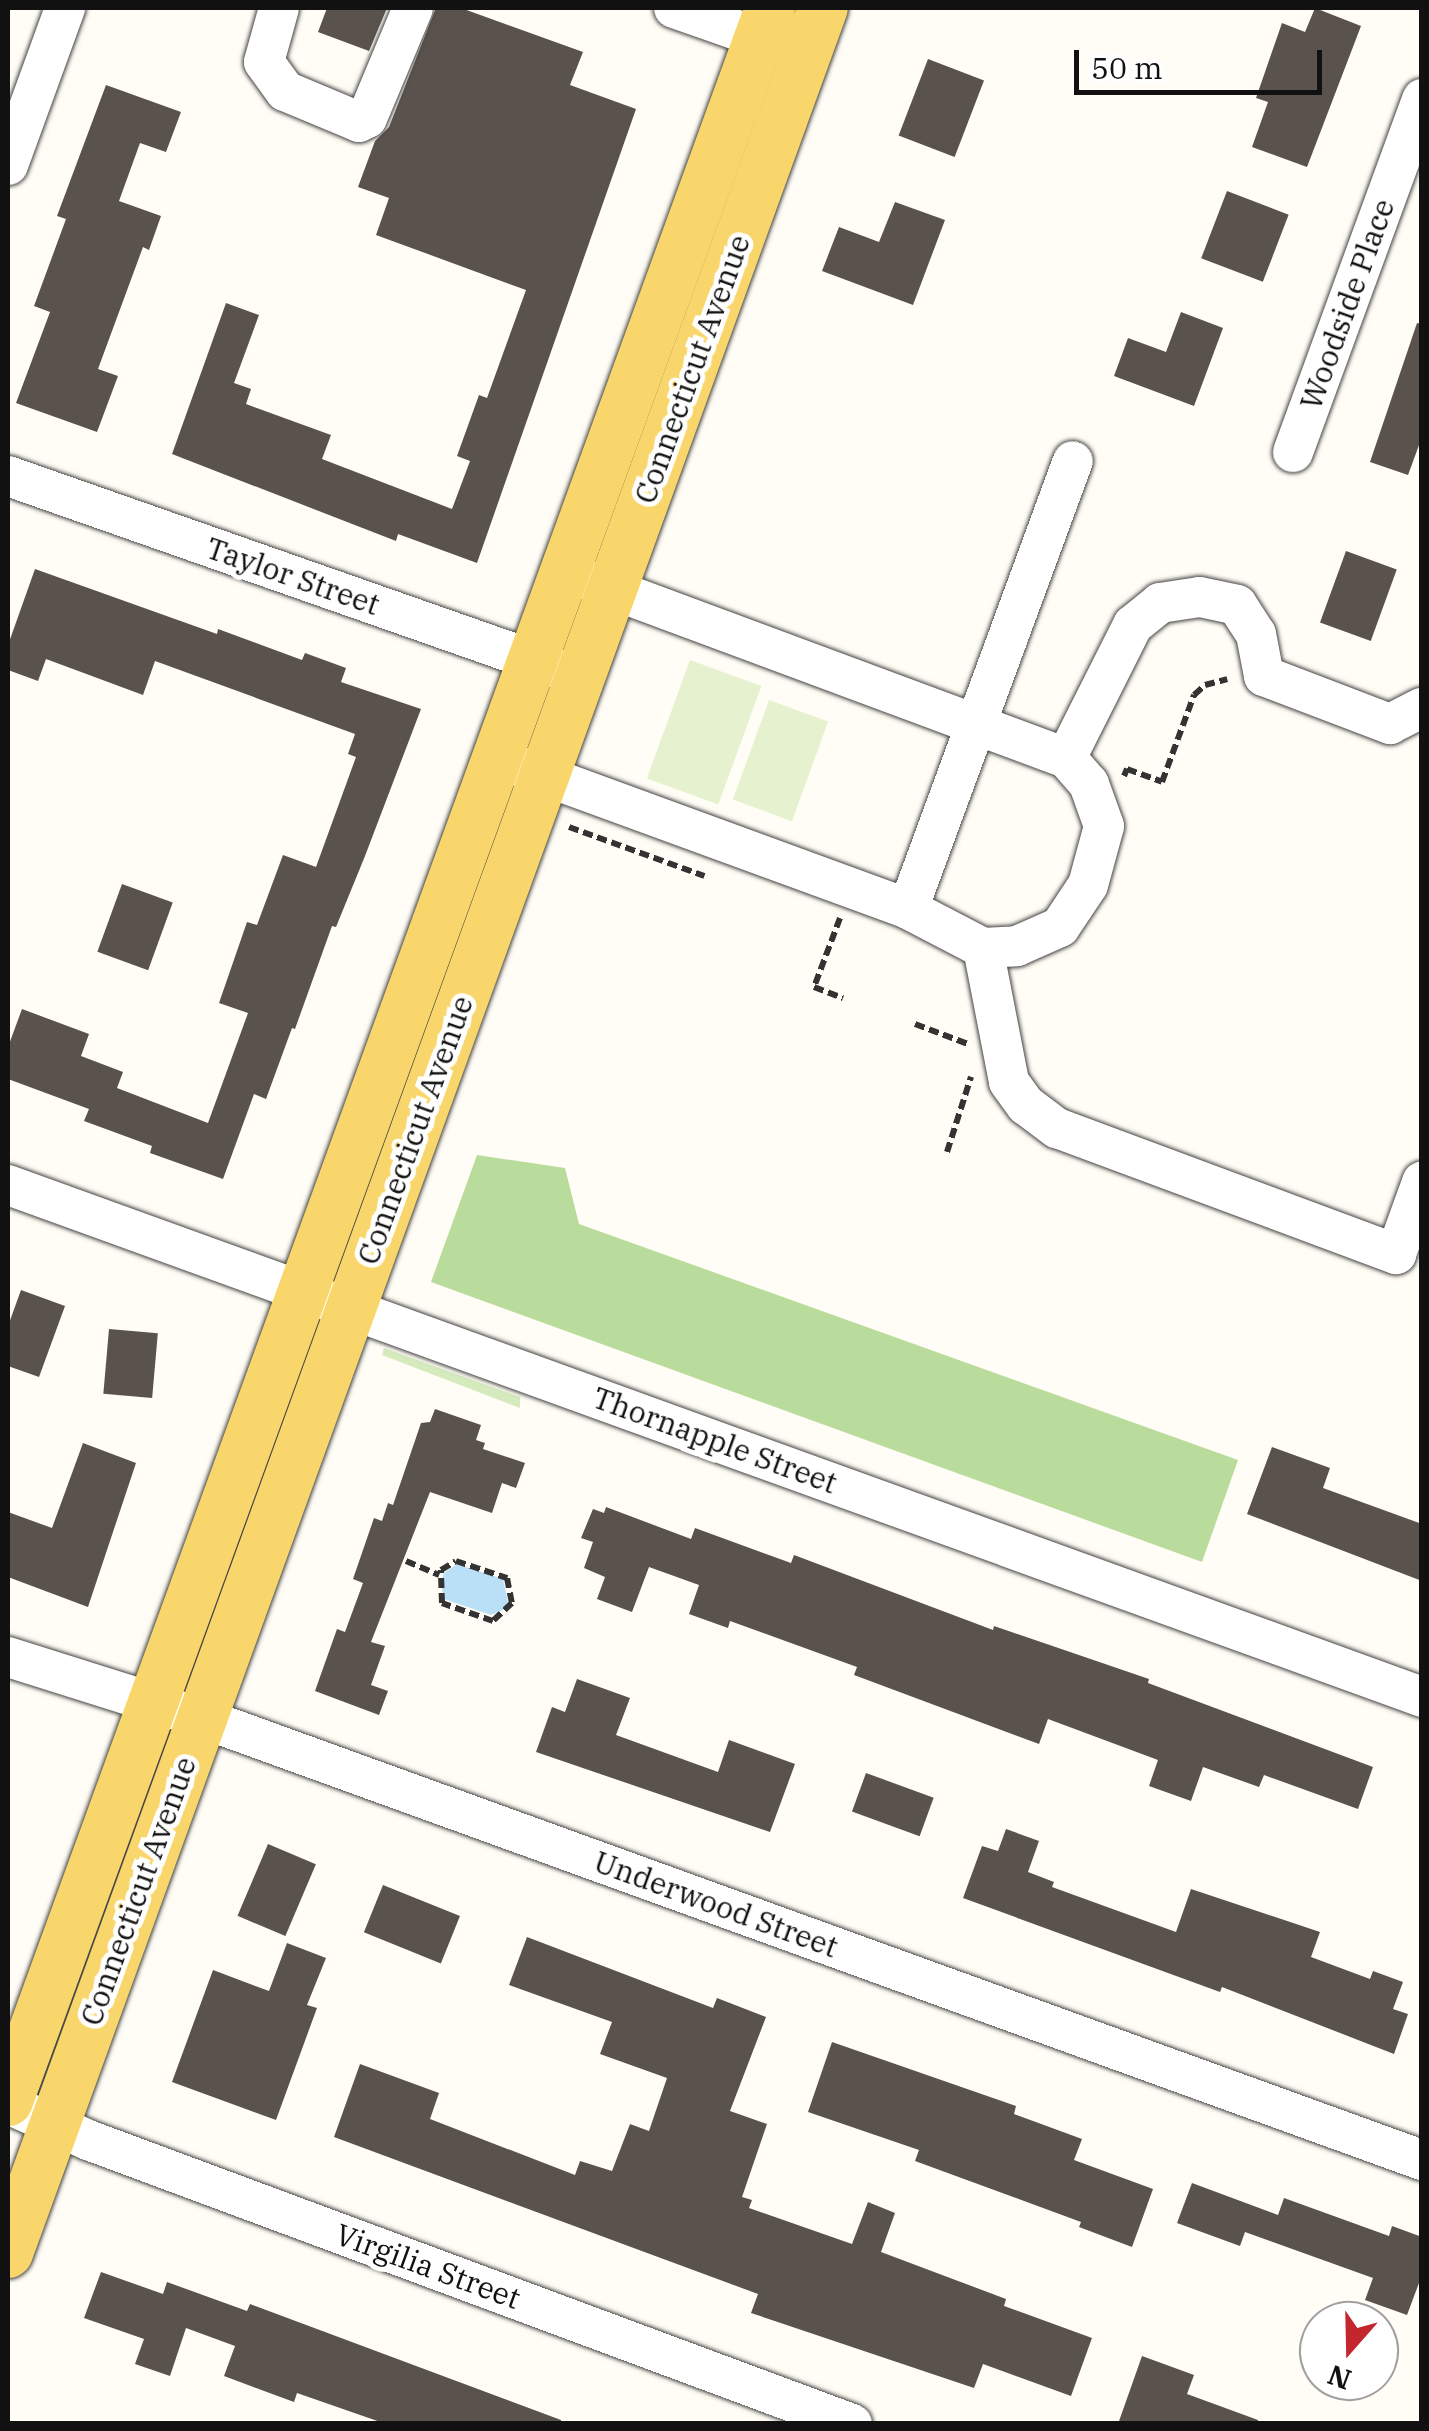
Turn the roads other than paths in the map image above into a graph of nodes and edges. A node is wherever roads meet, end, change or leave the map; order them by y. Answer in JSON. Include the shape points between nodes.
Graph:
{"nodes":[{"id":1,"x":65,"y":8,"type":"edge"},
{"id":2,"x":279,"y":8,"type":"edge"},
{"id":3,"x":413,"y":8,"type":"edge"},
{"id":4,"x":674,"y":8,"type":"edge"},
{"id":5,"x":823,"y":8,"type":"edge"},
{"id":6,"x":764,"y":23,"type":"edge"},
{"id":7,"x":806,"y":55,"type":"junction"},
{"id":8,"x":1422,"y":99,"type":"edge"},
{"id":9,"x":8,"y":165,"type":"edge"},
{"id":10,"x":1293,"y":452,"type":"dead end"},
{"id":11,"x":1073,"y":461,"type":"dead end"},
{"id":12,"x":8,"y":476,"type":"edge"},
{"id":13,"x":565,"y":570,"type":"junction"},
{"id":14,"x":612,"y":589,"type":"junction"},
{"id":15,"x":532,"y":660,"type":"junction"},
{"id":16,"x":579,"y":677,"type":"junction"},
{"id":17,"x":1422,"y":708,"type":"edge"},
{"id":18,"x":978,"y":727,"type":"junction"},
{"id":19,"x":496,"y":758,"type":"junction"},
{"id":20,"x":1066,"y":758,"type":"junction"},
{"id":21,"x":543,"y":777,"type":"junction"},
{"id":22,"x":908,"y":909,"type":"junction"},
{"id":23,"x":983,"y":948,"type":"junction"},
{"id":24,"x":1422,"y":1182,"type":"edge"},
{"id":25,"x":8,"y":1185,"type":"edge"},
{"id":26,"x":302,"y":1290,"type":"junction"},
{"id":27,"x":350,"y":1309,"type":"junction"},
{"id":28,"x":8,"y":1657,"type":"edge"},
{"id":29,"x":1422,"y":1697,"type":"edge"},
{"id":30,"x":153,"y":1702,"type":"junction"},
{"id":31,"x":202,"y":1718,"type":"junction"},
{"id":32,"x":8,"y":2102,"type":"edge"},
{"id":33,"x":54,"y":2125,"type":"junction"},
{"id":34,"x":1422,"y":2160,"type":"edge"},
{"id":35,"x":8,"y":2253,"type":"edge"},
{"id":36,"x":852,"y":2424,"type":"edge"}],
"edges":[{"from":1,"to":9,"type":"street"},
{"from":2,"to":3,"type":"street","via":[[264,62],[285,91],[359,122]]},
{"from":4,"to":6,"type":"street"},
{"from":5,"to":7,"type":"main road","name":"Connecticut Avenue"},
{"from":6,"to":7,"type":"street"},
{"from":6,"to":13,"type":"main road","name":"Connecticut Avenue"},
{"from":7,"to":14,"type":"main road","name":"Connecticut Avenue"},
{"from":8,"to":10,"type":"street","name":"Woodside Place"},
{"from":11,"to":18,"type":"street"},
{"from":12,"to":15,"type":"street","name":"Taylor Street"},
{"from":13,"to":14,"type":"street"},
{"from":13,"to":15,"type":"main road","name":"Connecticut Avenue"},
{"from":14,"to":16,"type":"main road","name":"Connecticut Avenue"},
{"from":14,"to":18,"type":"street"},
{"from":15,"to":16,"type":"street","name":"Taylor Street"},
{"from":15,"to":19,"type":"main road","name":"Connecticut Avenue"},
{"from":16,"to":21,"type":"main road","name":"Connecticut Avenue"},
{"from":17,"to":20,"type":"street","via":[[1390,724],[1264,676],[1256,634],[1237,605],[1200,596],[1160,603],[1133,625]]},
{"from":18,"to":20,"type":"street"},
{"from":18,"to":22,"type":"street"},
{"from":19,"to":21,"type":"street"},
{"from":19,"to":26,"type":"main road","name":"Connecticut Avenue"},
{"from":20,"to":23,"type":"street","via":[[1089,784],[1104,826],[1088,885],[1060,928],[1018,946]]},
{"from":21,"to":22,"type":"street"},
{"from":21,"to":27,"type":"main road","name":"Connecticut Avenue"},
{"from":22,"to":23,"type":"street"},
{"from":23,"to":24,"type":"street","via":[[1009,1082],[1056,1128],[1396,1254]]},
{"from":25,"to":26,"type":"street","name":"Thornapple Street"},
{"from":26,"to":27,"type":"street","name":"Thornapple Street"},
{"from":26,"to":30,"type":"main road","name":"Connecticut Avenue"},
{"from":27,"to":29,"type":"street","name":"Thornapple Street"},
{"from":27,"to":31,"type":"main road","name":"Connecticut Avenue"},
{"from":28,"to":30,"type":"street","name":"Underwood Street"},
{"from":30,"to":31,"type":"street","name":"Underwood Street"},
{"from":30,"to":32,"type":"main road","name":"Connecticut Avenue"},
{"from":31,"to":33,"type":"main road","name":"Connecticut Avenue"},
{"from":31,"to":34,"type":"street","name":"Underwood Street"},
{"from":32,"to":33,"type":"street","name":"Virgilia Street"},
{"from":33,"to":35,"type":"main road","name":"Connecticut Avenue"},
{"from":33,"to":36,"type":"street","name":"Virgilia Street"}]}
